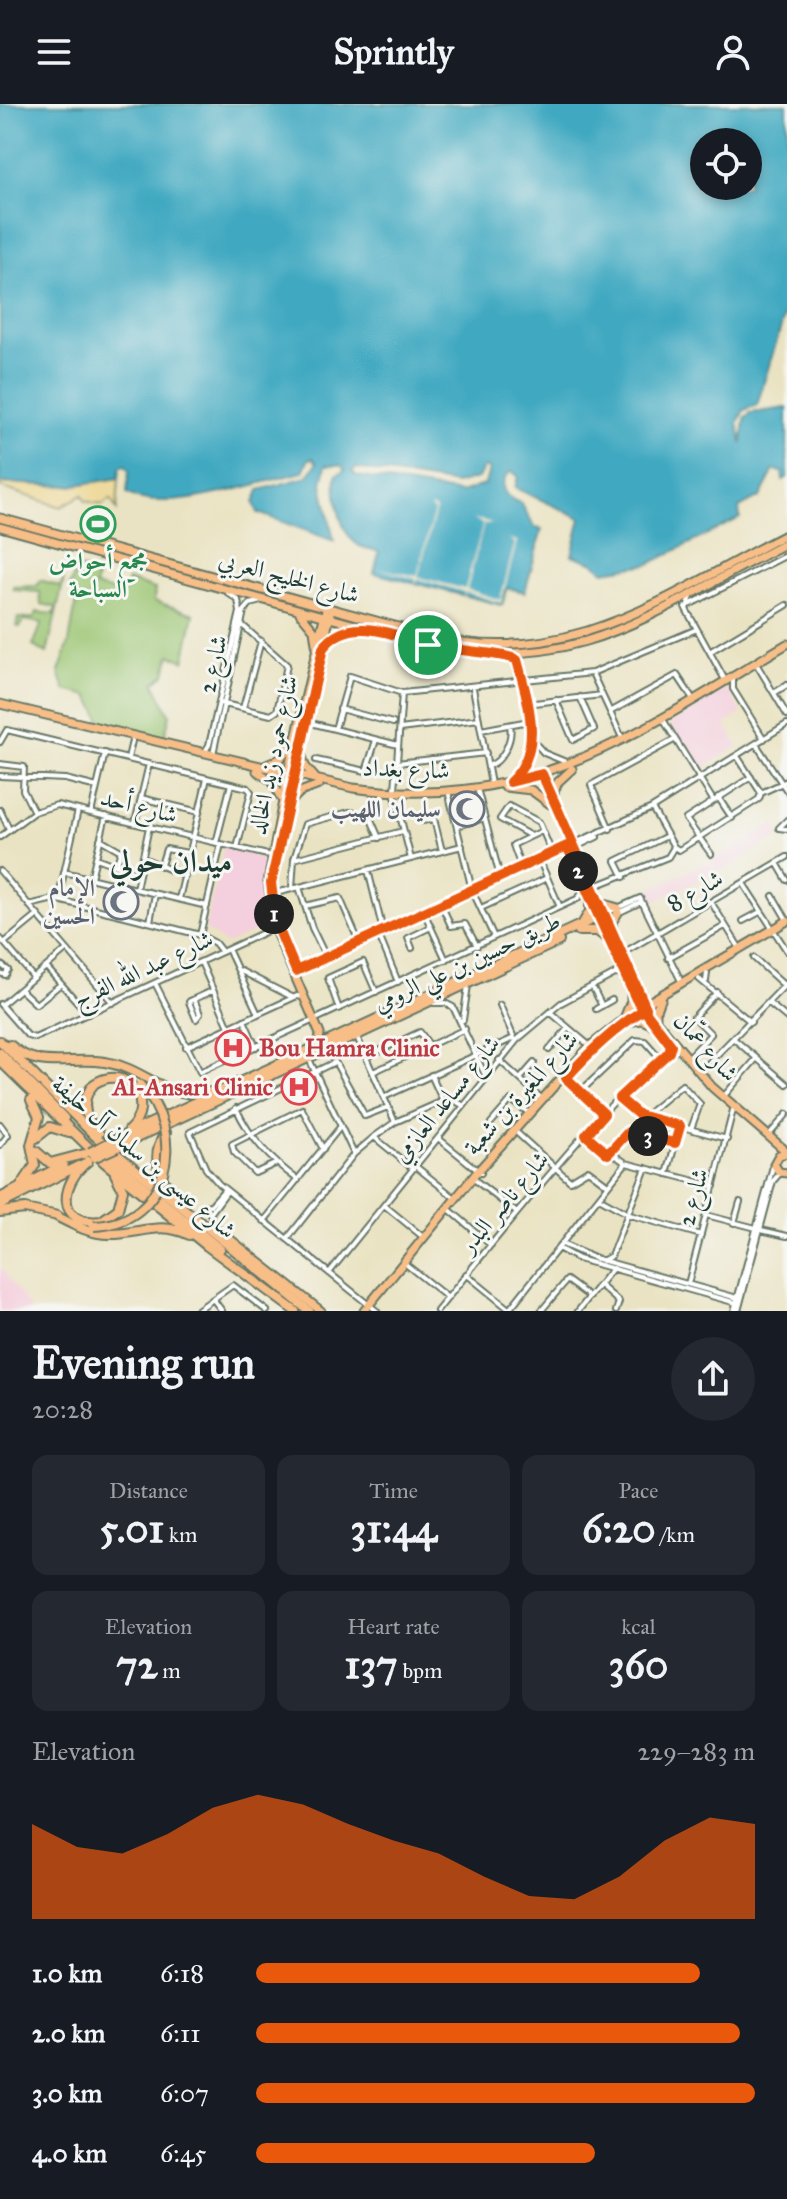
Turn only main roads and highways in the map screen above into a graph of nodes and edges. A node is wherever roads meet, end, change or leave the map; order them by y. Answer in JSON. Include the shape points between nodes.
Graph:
{"nodes":[{"id":1,"x":0,"y":518,"type":"edge"},
{"id":2,"x":0,"y":527,"type":"edge"},
{"id":3,"x":787,"y":534,"type":"edge"},
{"id":4,"x":786,"y":544,"type":"edge"},
{"id":5,"x":329,"y":608,"type":"junction"},
{"id":6,"x":295,"y":609,"type":"junction"},
{"id":7,"x":326,"y":618,"type":"junction"},
{"id":8,"x":614,"y":623,"type":"junction"},
{"id":9,"x":362,"y":627,"type":"junction"},
{"id":10,"x":592,"y":640,"type":"junction"},
{"id":11,"x":787,"y":646,"type":"edge"},
{"id":12,"x":319,"y":649,"type":"junction"},
{"id":13,"x":727,"y":679,"type":"junction"},
{"id":14,"x":0,"y":704,"type":"edge"},
{"id":15,"x":0,"y":712,"type":"edge"},
{"id":16,"x":297,"y":743,"type":"junction"},
{"id":17,"x":574,"y":766,"type":"junction"},
{"id":18,"x":259,"y":769,"type":"junction"},
{"id":19,"x":290,"y":776,"type":"junction"},
{"id":20,"x":541,"y":776,"type":"junction"},
{"id":21,"x":319,"y":783,"type":"junction"},
{"id":22,"x":507,"y":785,"type":"junction"},
{"id":23,"x":395,"y":794,"type":"junction"},
{"id":24,"x":551,"y":802,"type":"junction"},
{"id":25,"x":285,"y":803,"type":"junction"},
{"id":26,"x":274,"y":857,"type":"junction"},
{"id":27,"x":592,"y":898,"type":"junction"},
{"id":28,"x":601,"y":918,"type":"junction"},
{"id":29,"x":787,"y":923,"type":"edge"},
{"id":30,"x":580,"y":928,"type":"junction"},
{"id":31,"x":772,"y":933,"type":"junction"},
{"id":32,"x":558,"y":938,"type":"junction"},
{"id":33,"x":612,"y":942,"type":"junction"},
{"id":34,"x":294,"y":972,"type":"junction"},
{"id":35,"x":474,"y":978,"type":"junction"},
{"id":36,"x":631,"y":985,"type":"junction"},
{"id":37,"x":670,"y":990,"type":"junction"},
{"id":38,"x":661,"y":1000,"type":"junction"},
{"id":39,"x":643,"y":1008,"type":"junction"},
{"id":40,"x":315,"y":1019,"type":"junction"},
{"id":41,"x":624,"y":1020,"type":"junction"},
{"id":42,"x":656,"y":1024,"type":"junction"},
{"id":43,"x":0,"y":1039,"type":"edge"},
{"id":44,"x":332,"y":1039,"type":"junction"},
{"id":45,"x":318,"y":1045,"type":"junction"},
{"id":46,"x":0,"y":1053,"type":"edge"},
{"id":47,"x":0,"y":1061,"type":"edge"},
{"id":48,"x":89,"y":1061,"type":"junction"},
{"id":49,"x":11,"y":1074,"type":"junction"},
{"id":50,"x":564,"y":1077,"type":"junction"},
{"id":51,"x":231,"y":1090,"type":"junction"},
{"id":52,"x":116,"y":1142,"type":"junction"},
{"id":53,"x":787,"y":1153,"type":"edge"},
{"id":54,"x":91,"y":1155,"type":"junction"},
{"id":55,"x":776,"y":1160,"type":"junction"},
{"id":56,"x":136,"y":1170,"type":"junction"},
{"id":57,"x":480,"y":1172,"type":"junction"},
{"id":58,"x":784,"y":1173,"type":"edge"},
{"id":59,"x":21,"y":1186,"type":"junction"},
{"id":60,"x":0,"y":1198,"type":"edge"},
{"id":61,"x":0,"y":1205,"type":"edge"},
{"id":62,"x":0,"y":1212,"type":"edge"},
{"id":63,"x":56,"y":1216,"type":"junction"},
{"id":64,"x":212,"y":1228,"type":"junction"},
{"id":65,"x":207,"y":1246,"type":"junction"},
{"id":66,"x":405,"y":1263,"type":"junction"},
{"id":67,"x":266,"y":1268,"type":"joint"},
{"id":68,"x":266,"y":1287,"type":"junction"},
{"id":69,"x":370,"y":1309,"type":"edge"},
{"id":70,"x":295,"y":1311,"type":"edge"},
{"id":71,"x":309,"y":1311,"type":"edge"},
{"id":72,"x":321,"y":1311,"type":"edge"}],
"edges":[{"from":1,"to":5,"type":"main road","name":"شارع الخليج العربي"},
{"from":2,"to":6,"type":"main road","name":"شارع الخليج العربي"},
{"from":3,"to":8,"type":"main road","name":"شارع الخليج العربي"},
{"from":4,"to":10,"type":"main road","name":"شارع الخليج العربي"},
{"from":5,"to":7,"type":"main road","name":"شارع حمود زيد الخالد"},
{"from":5,"to":8,"type":"main road","name":"شارع الخليج العربي","via":[[453,641],[499,646],[555,642]]},
{"from":6,"to":7,"type":"main road","name":"شارع الخليج العربي"},
{"from":6,"to":12,"type":"main road","via":[[314,630]]},
{"from":7,"to":9,"type":"main road","name":"شارع الخليج العربي"},
{"from":7,"to":12,"type":"main road","name":"شارع حمود زيد الخالد"},
{"from":8,"to":10,"type":"main road","via":[[616,629]]},
{"from":9,"to":10,"type":"main road","name":"شارع الخليج العربي","via":[[468,653],[511,655]]},
{"from":9,"to":12,"type":"main road","via":[[344,630]]},
{"from":11,"to":13,"type":"main road","name":"شارع بغداد"},
{"from":11,"to":13,"type":"main road","name":"شارع بغداد"},
{"from":12,"to":16,"type":"main road","name":"شارع حمود زيد الخالد"},
{"from":12,"to":16,"type":"main road","name":"شارع حمود زيد الخالد"},
{"from":13,"to":17,"type":"main road","name":"شارع بغداد"},
{"from":13,"to":17,"type":"main road","name":"شارع بغداد","via":[[664,721]]},
{"from":14,"to":18,"type":"main road","name":"شارع بغداد"},
{"from":15,"to":18,"type":"main road","name":"شارع بغداد"},
{"from":16,"to":18,"type":"main road"},
{"from":16,"to":19,"type":"main road","name":"شارع حمود زيد الخالد"},
{"from":16,"to":21,"type":"main road","via":[[306,768]]},
{"from":17,"to":20,"type":"main road","name":"شارع بغداد"},
{"from":17,"to":24,"type":"main road","via":[[558,782]]},
{"from":18,"to":19,"type":"main road","name":"شارع بغداد"},
{"from":18,"to":25,"type":"main road","via":[[275,783]]},
{"from":19,"to":21,"type":"main road","name":"شارع بغداد"},
{"from":19,"to":25,"type":"main road","name":"شارع حمود زيد الخالد"},
{"from":20,"to":22,"type":"main road","name":"شارع بغداد"},
{"from":20,"to":24,"type":"main road","name":"شارع عمّان"},
{"from":21,"to":23,"type":"main road","name":"شارع بغداد"},
{"from":21,"to":25,"type":"main road"},
{"from":22,"to":23,"type":"main road","name":"شارع بغداد"},
{"from":22,"to":23,"type":"main road","name":"شارع بغداد","via":[[449,795]]},
{"from":22,"to":24,"type":"main road"},
{"from":24,"to":27,"type":"main road","name":"شارع عمّان"},
{"from":25,"to":26,"type":"main road","name":"شارع حمود زيد الخالد"},
{"from":26,"to":34,"type":"main road","name":"شارع حمود زيد الخالد","via":[[276,923]]},
{"from":26,"to":34,"type":"main road","name":"شارع حمود زيد الخالد","via":[[268,882],[273,923]]},
{"from":27,"to":28,"type":"main road","name":"شارع عمّان"},
{"from":27,"to":30,"type":"highway"},
{"from":27,"to":33,"type":"main road","via":[[620,910]]},
{"from":28,"to":30,"type":"highway","name":"طريق حسين بن علي الرومي"},
{"from":28,"to":33,"type":"main road","name":"شارع عمّان"},
{"from":29,"to":31,"type":"main road","name":"شارع المغيرة بن شعبة"},
{"from":30,"to":32,"type":"highway","name":"طريق حسين بن علي الرومي"},
{"from":30,"to":33,"type":"highway","via":[[597,931]]},
{"from":31,"to":37,"type":"main road","name":"شارع المغيرة بن شعبة"},
{"from":31,"to":38,"type":"main road","name":"شارع المغيرة بن شعبة"},
{"from":32,"to":35,"type":"highway","name":"طريق حسين بن علي الرومي"},
{"from":32,"to":35,"type":"highway","name":"طريق حسين بن علي الرومي"},
{"from":33,"to":36,"type":"main road","name":"شارع عمّان"},
{"from":33,"to":36,"type":"main road","name":"شارع عمّان"},
{"from":34,"to":40,"type":"main road","name":"شارع حمود زيد الخالد"},
{"from":34,"to":40,"type":"main road","name":"شارع حمود زيد الخالد","via":[[298,995]]},
{"from":35,"to":44,"type":"highway","name":"طريق حسين بن علي الرومي"},
{"from":35,"to":51,"type":"highway","name":"طريق حسين بن علي الرومي"},
{"from":36,"to":37,"type":"main road","via":[[649,996]]},
{"from":36,"to":39,"type":"main road","name":"شارع عمّان"},
{"from":36,"to":41,"type":"main road"},
{"from":37,"to":39,"type":"main road","name":"شارع المغيرة بن شعبة"},
{"from":38,"to":39,"type":"main road","name":"شارع المغيرة بن شعبة"},
{"from":38,"to":42,"type":"main road"},
{"from":39,"to":41,"type":"main road","name":"شارع المغيرة بن شعبة"},
{"from":39,"to":42,"type":"main road","name":"شارع عمّان"},
{"from":40,"to":44,"type":"main road","name":"شارع حمود زيد الخالد"},
{"from":40,"to":45,"type":"main road","name":"شارع حمود زيد الخالد"},
{"from":41,"to":42,"type":"main road"},
{"from":41,"to":50,"type":"main road","name":"شارع المغيرة بن شعبة"},
{"from":41,"to":50,"type":"main road","name":"شارع المغيرة بن شعبة","via":[[590,1046]]},
{"from":42,"to":53,"type":"main road","name":"شارع عمّان","via":[[723,1097]]},
{"from":42,"to":55,"type":"main road","name":"شارع عمّان","via":[[672,1049],[735,1115],[774,1145]]},
{"from":43,"to":48,"type":"highway","via":[[36,1062]]},
{"from":43,"to":56,"type":"highway","name":"شارع عيسى بن سلمان آل خليفة","via":[[62,1106]]},
{"from":44,"to":45,"type":"highway","name":"طريق حسين بن علي الرومي"},
{"from":45,"to":51,"type":"highway","name":"طريق حسين بن علي الرومي"},
{"from":46,"to":68,"type":"highway","name":"شارع عيسى بن سلمان آل خليفة","via":[[87,1139]]},
{"from":47,"to":49,"type":"highway"},
{"from":48,"to":51,"type":"highway","via":[[121,1067],[174,1092]]},
{"from":48,"to":63,"type":"highway","bridge":true,"via":[[119,1070],[156,1105],[166,1129],[164,1173],[151,1199],[115,1223],[94,1226]]},
{"from":49,"to":54,"type":"highway"},
{"from":49,"to":59,"type":"highway","via":[[39,1114],[31,1145],[34,1168]]},
{"from":50,"to":57,"type":"main road","name":"شارع المغيرة بن شعبة"},
{"from":50,"to":57,"type":"main road","name":"شارع المغيرة بن شعبة"},
{"from":51,"to":52,"type":"highway","name":"طريق حسين بن علي الرومي"},
{"from":51,"to":64,"type":"highway","via":[[171,1127],[156,1154],[158,1170],[172,1193]]},
{"from":52,"to":54,"type":"highway","name":"طريق حسين بن علي الرومي","bridge":true},
{"from":52,"to":56,"type":"highway","via":[[138,1121],[141,1101],[127,1081],[107,1078],[88,1092],[86,1116]]},
{"from":53,"to":55,"type":"main road"},
{"from":54,"to":54,"type":"highway","via":[[50,1163],[35,1147],[39,1133],[52,1127]]},
{"from":54,"to":54,"type":"highway","via":[[121,1184],[122,1200],[110,1217],[92,1222],[75,1215],[66,1195],[72,1175]]},
{"from":54,"to":59,"type":"highway","name":"طريق حسين بن علي الرومي"},
{"from":54,"to":61,"type":"highway","name":"طريق حسين بن علي الرومي"},
{"from":54,"to":65,"type":"highway"},
{"from":55,"to":58,"type":"main road","name":"شارع عمّان"},
{"from":56,"to":64,"type":"highway","name":"شارع عيسى بن سلمان آل خليفة"},
{"from":57,"to":66,"type":"main road","name":"شارع المغيرة بن شعبة"},
{"from":57,"to":66,"type":"main road","name":"شارع المغيرة بن شعبة"},
{"from":59,"to":60,"type":"highway","name":"طريق حسين بن علي الرومي"},
{"from":62,"to":63,"type":"highway","via":[[25,1209]]},
{"from":63,"to":65,"type":"highway","via":[[103,1234],[170,1228]]},
{"from":64,"to":67,"type":"highway"},
{"from":64,"to":71,"type":"highway"},
{"from":65,"to":68,"type":"highway"},
{"from":66,"to":69,"type":"main road","name":"شارع المغيرة بن شعبة"},
{"from":67,"to":72,"type":"main road"},
{"from":68,"to":70,"type":"highway"}]}
